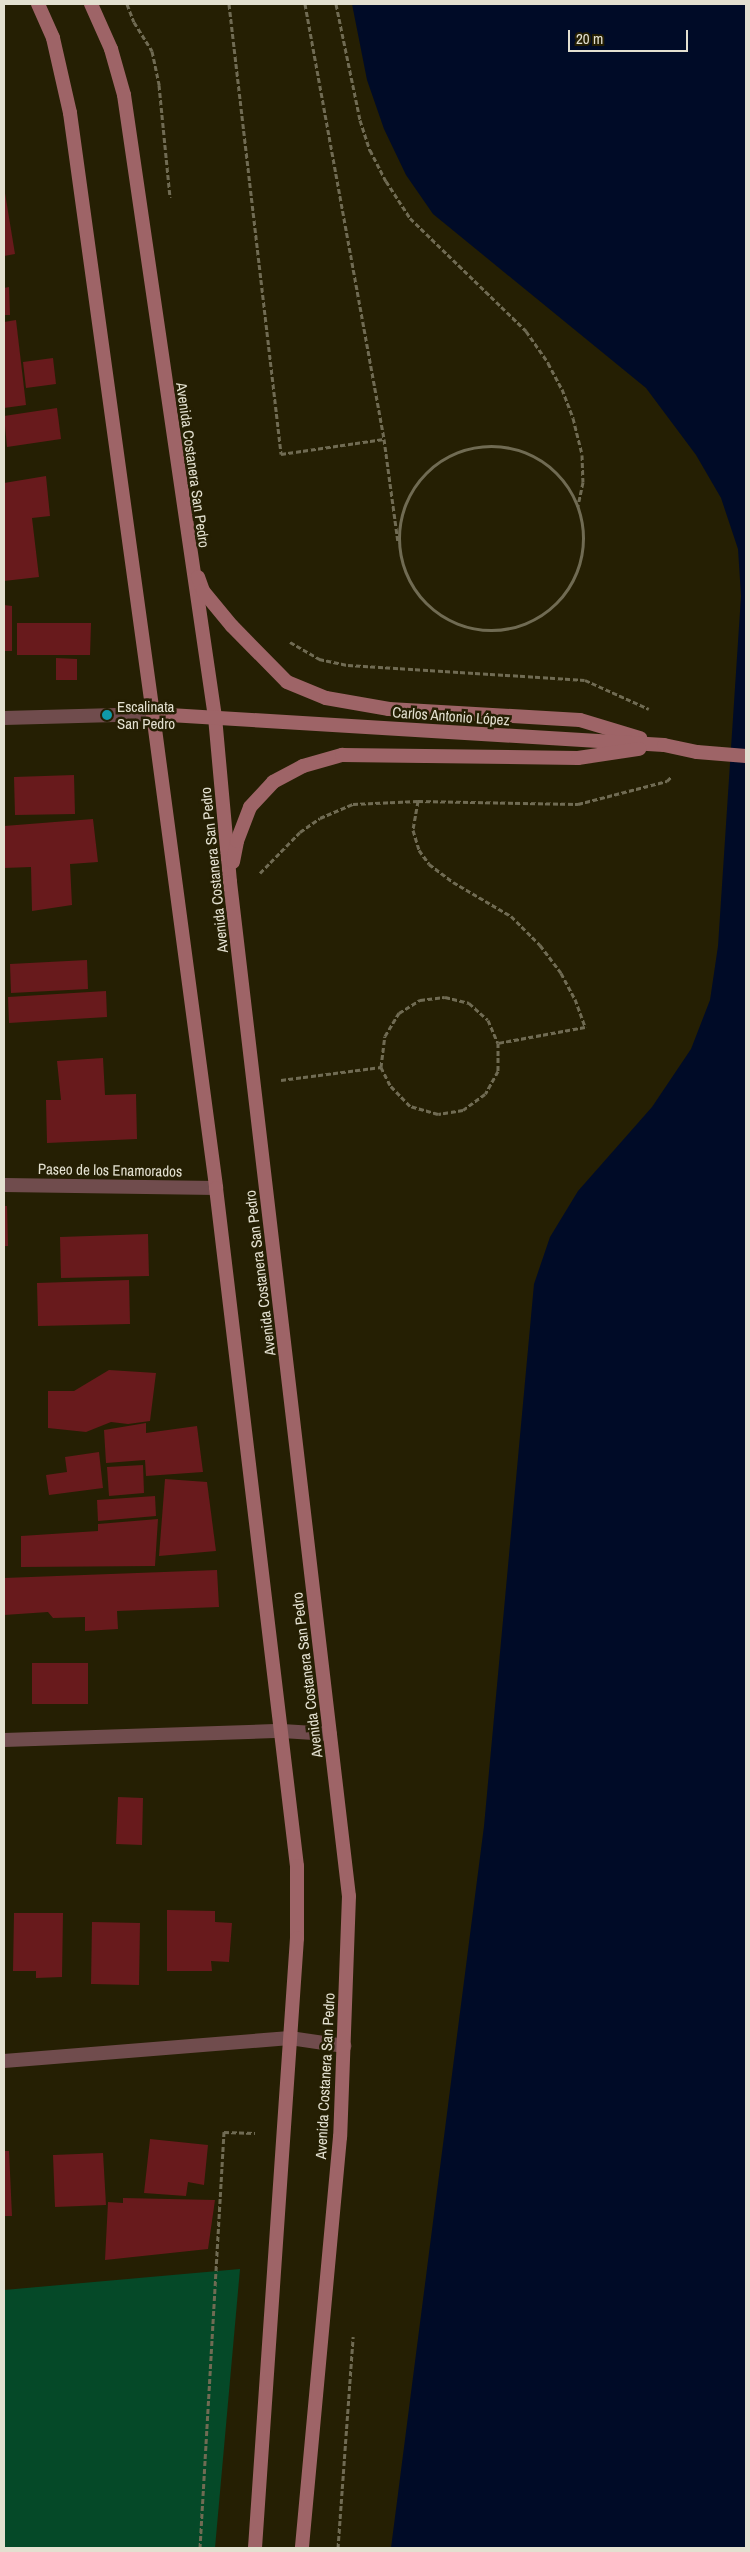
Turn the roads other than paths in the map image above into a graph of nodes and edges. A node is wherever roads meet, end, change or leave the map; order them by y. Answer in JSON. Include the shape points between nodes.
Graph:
{"nodes":[{"id":1,"x":38,"y":4,"type":"edge"},
{"id":2,"x":91,"y":4,"type":"edge"},
{"id":3,"x":190,"y":556,"type":"junction"},
{"id":4,"x":153,"y":714,"type":"junction"},
{"id":5,"x":215,"y":717,"type":"junction"},
{"id":6,"x":4,"y":718,"type":"edge"},
{"id":7,"x":664,"y":745,"type":"junction"},
{"id":8,"x":746,"y":756,"type":"edge"},
{"id":9,"x":230,"y":882,"type":"junction"},
{"id":10,"x":4,"y":1184,"type":"edge"},
{"id":11,"x":216,"y":1188,"type":"junction"},
{"id":12,"x":282,"y":1732,"type":"junction"},
{"id":13,"x":330,"y":1734,"type":"junction"},
{"id":14,"x":4,"y":1740,"type":"edge"},
{"id":15,"x":290,"y":2038,"type":"junction"},
{"id":16,"x":344,"y":2046,"type":"junction"},
{"id":17,"x":4,"y":2061,"type":"edge"},
{"id":18,"x":255,"y":2548,"type":"edge"},
{"id":19,"x":302,"y":2548,"type":"edge"}],
"edges":[{"from":1,"to":4,"type":"main road","name":"Avenida Costanera San Pedro","via":[[53,38],[70,113]]},
{"from":2,"to":3,"type":"main road","name":"Avenida Costanera San Pedro","via":[[111,50],[124,96]]},
{"from":3,"to":5,"type":"main road","name":"Avenida Costanera San Pedro"},
{"from":3,"to":7,"type":"main road","via":[[203,591],[232,626],[287,682],[326,698],[389,709],[580,720]]},
{"from":4,"to":5,"type":"main road","name":"Carlos Antonio López"},
{"from":4,"to":6,"type":"street"},
{"from":4,"to":11,"type":"main road","name":"Avenida Costanera San Pedro"},
{"from":5,"to":7,"type":"main road","name":"Carlos Antonio López"},
{"from":5,"to":9,"type":"main road","name":"Avenida Costanera San Pedro"},
{"from":7,"to":8,"type":"main road","name":"Carlos Antonio López","via":[[697,752]]},
{"from":7,"to":9,"type":"main road","via":[[578,758],[342,755],[303,766],[273,782],[250,807],[237,841]]},
{"from":9,"to":13,"type":"main road","name":"Avenida Costanera San Pedro"},
{"from":10,"to":11,"type":"street","name":"Paseo de los Enamorados"},
{"from":11,"to":12,"type":"main road","name":"Avenida Costanera San Pedro"},
{"from":12,"to":13,"type":"street"},
{"from":12,"to":14,"type":"street"},
{"from":12,"to":15,"type":"main road","name":"Avenida Costanera San Pedro","via":[[298,1866]]},
{"from":13,"to":16,"type":"main road","name":"Avenida Costanera San Pedro","via":[[349,1896]]},
{"from":15,"to":16,"type":"street"},
{"from":15,"to":17,"type":"street"},
{"from":15,"to":18,"type":"main road","name":"Avenida Costanera San Pedro"},
{"from":16,"to":19,"type":"main road","name":"Avenida Costanera San Pedro","via":[[340,2137]]}]}
